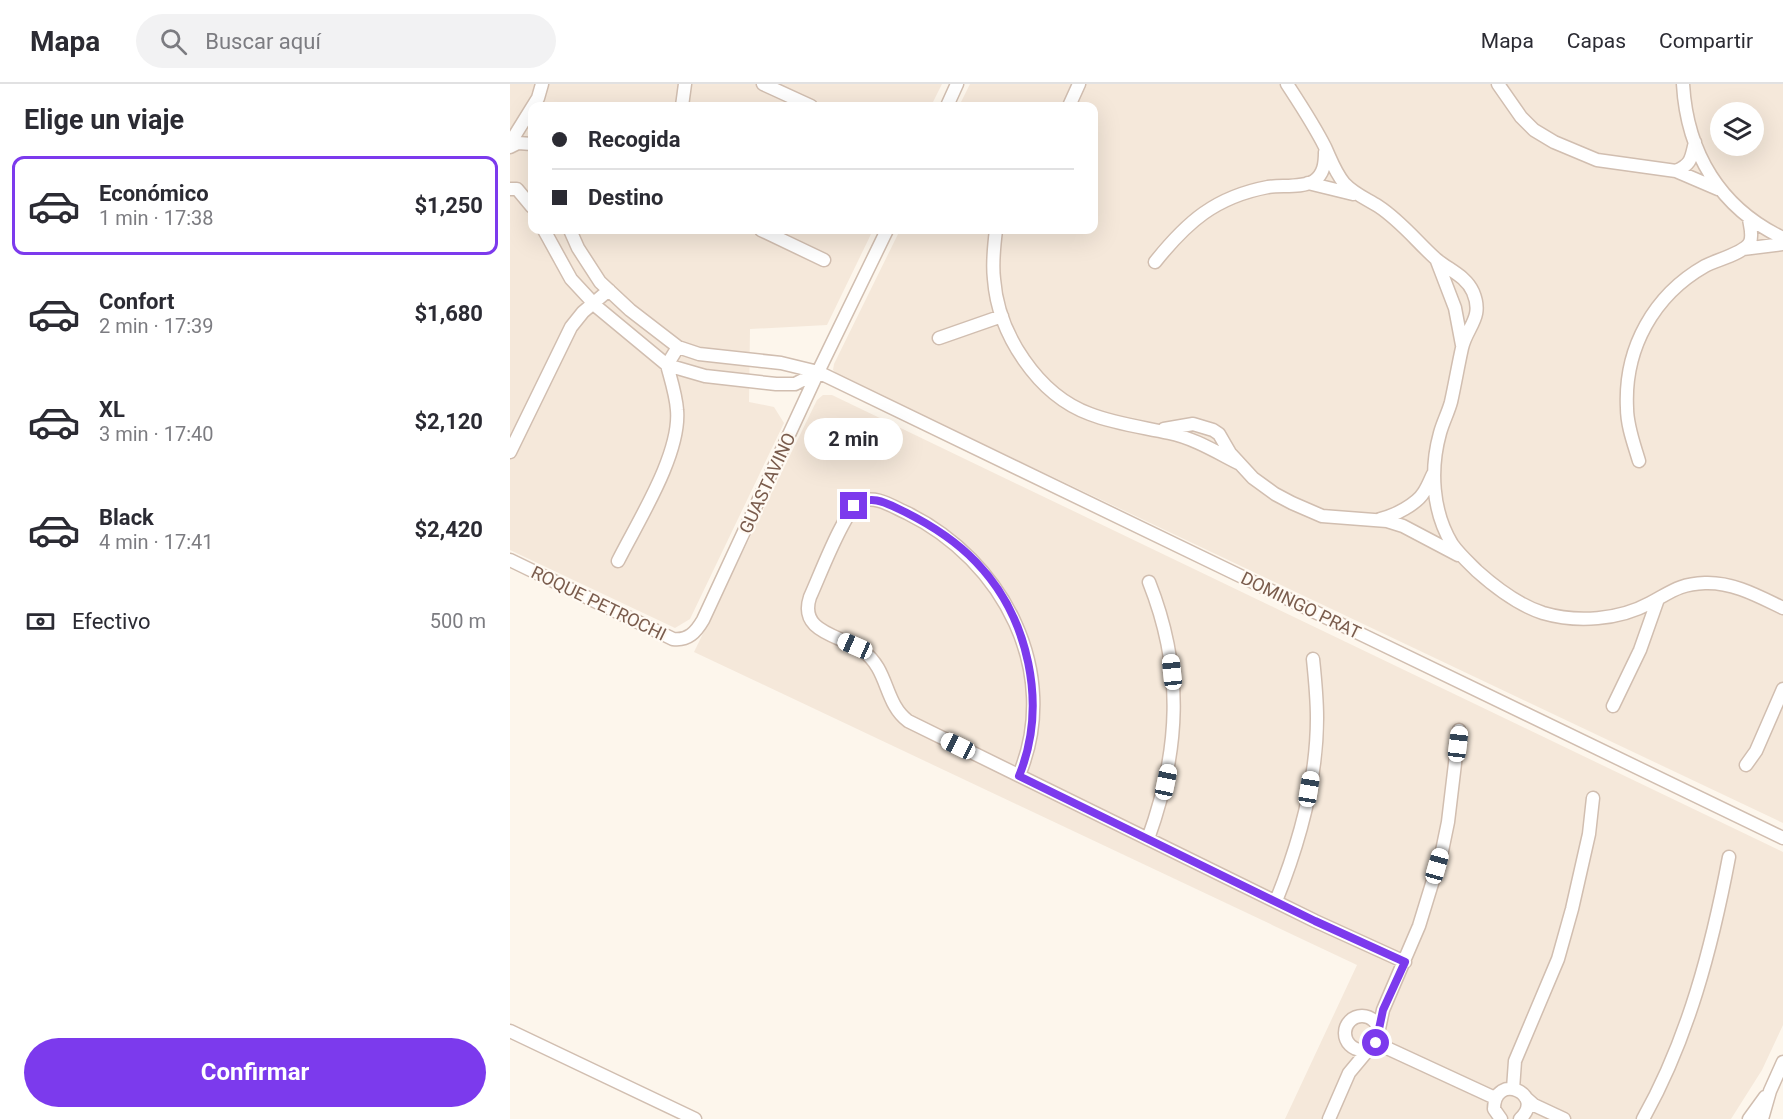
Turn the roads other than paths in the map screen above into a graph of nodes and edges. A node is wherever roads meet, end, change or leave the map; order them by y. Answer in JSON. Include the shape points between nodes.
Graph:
{"nodes":[{"id":1,"x":542,"y":84,"type":"edge"},
{"id":2,"x":763,"y":84,"type":"edge"},
{"id":3,"x":957,"y":84,"type":"edge"},
{"id":4,"x":1079,"y":84,"type":"edge"},
{"id":5,"x":1287,"y":84,"type":"edge"},
{"id":6,"x":1498,"y":84,"type":"edge"},
{"id":7,"x":1683,"y":84,"type":"edge"},
{"id":8,"x":687,"y":87,"type":"edge"},
{"id":9,"x":538,"y":102,"type":"edge"},
{"id":10,"x":683,"y":102,"type":"edge"},
{"id":11,"x":802,"y":102,"type":"edge"},
{"id":12,"x":948,"y":102,"type":"edge"},
{"id":13,"x":1071,"y":102,"type":"edge"},
{"id":14,"x":528,"y":117,"type":"edge"},
{"id":15,"x":1695,"y":142,"type":"junction"},
{"id":16,"x":528,"y":144,"type":"edge"},
{"id":17,"x":510,"y":145,"type":"edge"},
{"id":18,"x":1325,"y":148,"type":"junction"},
{"id":19,"x":1676,"y":171,"type":"junction"},
{"id":20,"x":1308,"y":183,"type":"junction"},
{"id":21,"x":512,"y":188,"type":"edge"},
{"id":22,"x":528,"y":189,"type":"edge"},
{"id":23,"x":1718,"y":189,"type":"junction"},
{"id":24,"x":1357,"y":195,"type":"junction"},
{"id":25,"x":528,"y":203,"type":"edge"},
{"id":26,"x":1749,"y":219,"type":"junction"},
{"id":27,"x":546,"y":234,"type":"edge"},
{"id":28,"x":572,"y":234,"type":"edge"},
{"id":29,"x":769,"y":234,"type":"edge"},
{"id":30,"x":885,"y":234,"type":"edge"},
{"id":31,"x":996,"y":234,"type":"edge"},
{"id":32,"x":1783,"y":238,"type":"edge"},
{"id":33,"x":1783,"y":244,"type":"edge"},
{"id":34,"x":1743,"y":249,"type":"junction"},
{"id":35,"x":1437,"y":259,"type":"junction"},
{"id":36,"x":824,"y":260,"type":"dead end"},
{"id":37,"x":1155,"y":262,"type":"dead end"},
{"id":38,"x":1466,"y":280,"type":"junction"},
{"id":39,"x":1448,"y":287,"type":"junction"},
{"id":40,"x":609,"y":290,"type":"junction"},
{"id":41,"x":593,"y":303,"type":"junction"},
{"id":42,"x":1002,"y":316,"type":"junction"},
{"id":43,"x":1476,"y":316,"type":"junction"},
{"id":44,"x":1457,"y":318,"type":"junction"},
{"id":45,"x":939,"y":338,"type":"dead end"},
{"id":46,"x":1462,"y":345,"type":"junction"},
{"id":47,"x":678,"y":347,"type":"junction"},
{"id":48,"x":781,"y":363,"type":"junction"},
{"id":49,"x":667,"y":365,"type":"junction"},
{"id":50,"x":818,"y":372,"type":"junction"},
{"id":51,"x":776,"y":384,"type":"junction"},
{"id":52,"x":1151,"y":430,"type":"junction"},
{"id":53,"x":510,"y":452,"type":"edge"},
{"id":54,"x":1639,"y":462,"type":"dead end"},
{"id":55,"x":1240,"y":464,"type":"junction"},
{"id":56,"x":1434,"y":473,"type":"junction"},
{"id":57,"x":1421,"y":496,"type":"junction"},
{"id":58,"x":1437,"y":504,"type":"junction"},
{"id":59,"x":1407,"y":506,"type":"junction"},
{"id":60,"x":1376,"y":520,"type":"junction"},
{"id":61,"x":1442,"y":524,"type":"junction"},
{"id":62,"x":1407,"y":528,"type":"junction"},
{"id":63,"x":1424,"y":536,"type":"junction"},
{"id":64,"x":510,"y":560,"type":"edge"},
{"id":65,"x":618,"y":561,"type":"dead end"},
{"id":66,"x":1467,"y":561,"type":"junction"},
{"id":67,"x":1149,"y":582,"type":"dead end"},
{"id":68,"x":1658,"y":599,"type":"junction"},
{"id":69,"x":1783,"y":608,"type":"edge"},
{"id":70,"x":1634,"y":611,"type":"junction"},
{"id":71,"x":1646,"y":634,"type":"junction"},
{"id":72,"x":690,"y":636,"type":"joint"},
{"id":73,"x":1313,"y":659,"type":"dead end"},
{"id":74,"x":1783,"y":689,"type":"edge"},
{"id":75,"x":1613,"y":706,"type":"dead end"},
{"id":76,"x":1459,"y":730,"type":"dead end"},
{"id":77,"x":1746,"y":765,"type":"dead end"},
{"id":78,"x":1019,"y":776,"type":"junction"},
{"id":79,"x":1593,"y":798,"type":"dead end"},
{"id":80,"x":1783,"y":838,"type":"edge"},
{"id":81,"x":1148,"y":839,"type":"junction"},
{"id":82,"x":1729,"y":857,"type":"dead end"},
{"id":83,"x":1276,"y":902,"type":"junction"},
{"id":84,"x":1405,"y":962,"type":"junction"},
{"id":85,"x":1389,"y":996,"type":"junction"},
{"id":86,"x":1356,"y":1018,"type":"junction"},
{"id":87,"x":1379,"y":1029,"type":"junction"},
{"id":88,"x":510,"y":1031,"type":"edge"},
{"id":89,"x":1348,"y":1042,"type":"junction"},
{"id":90,"x":1373,"y":1046,"type":"junction"},
{"id":91,"x":1783,"y":1062,"type":"edge"},
{"id":92,"x":1349,"y":1073,"type":"junction"},
{"id":93,"x":1513,"y":1089,"type":"junction"},
{"id":94,"x":1770,"y":1091,"type":"junction"},
{"id":95,"x":1525,"y":1097,"type":"junction"},
{"id":96,"x":1495,"y":1098,"type":"junction"},
{"id":97,"x":695,"y":1119,"type":"edge"},
{"id":98,"x":1329,"y":1119,"type":"edge"},
{"id":99,"x":1499,"y":1119,"type":"edge"},
{"id":100,"x":1520,"y":1119,"type":"edge"},
{"id":101,"x":1564,"y":1119,"type":"edge"},
{"id":102,"x":1643,"y":1119,"type":"edge"},
{"id":103,"x":1749,"y":1119,"type":"edge"},
{"id":104,"x":1762,"y":1119,"type":"edge"}],
"edges":[{"from":1,"to":9,"type":"street"},
{"from":2,"to":11,"type":"street"},
{"from":3,"to":12,"type":"street"},
{"from":4,"to":13,"type":"street"},
{"from":5,"to":18,"type":"street"},
{"from":6,"to":19,"type":"street","via":[[1521,117],[1554,142],[1597,160]]},
{"from":7,"to":15,"type":"street","via":[[1685,111]]},
{"from":8,"to":10,"type":"street"},
{"from":14,"to":17,"type":"street"},
{"from":15,"to":19,"type":"street","via":[[1691,159]]},
{"from":15,"to":23,"type":"street"},
{"from":16,"to":17,"type":"street"},
{"from":18,"to":20,"type":"street","via":[[1322,171]]},
{"from":18,"to":24,"type":"street","via":[[1335,171]]},
{"from":19,"to":23,"type":"street"},
{"from":20,"to":24,"type":"street"},
{"from":20,"to":37,"type":"street","via":[[1267,187],[1222,202],[1188,224]]},
{"from":21,"to":22,"type":"street"},
{"from":21,"to":25,"type":"street"},
{"from":23,"to":26,"type":"street"},
{"from":24,"to":35,"type":"street","via":[[1397,221]]},
{"from":26,"to":32,"type":"street"},
{"from":26,"to":34,"type":"street","via":[[1750,243]]},
{"from":27,"to":41,"type":"street","via":[[571,279]]},
{"from":28,"to":40,"type":"street","via":[[600,282]]},
{"from":29,"to":36,"type":"street"},
{"from":30,"to":50,"type":"street","name":"GUASTAVINO"},
{"from":31,"to":42,"type":"street","via":[[993,280]]},
{"from":33,"to":34,"type":"street"},
{"from":34,"to":54,"type":"street","via":[[1711,263],[1677,286],[1642,329],[1629,371],[1626,407]]},
{"from":35,"to":38,"type":"street"},
{"from":35,"to":39,"type":"street"},
{"from":38,"to":39,"type":"street","via":[[1458,279]]},
{"from":38,"to":43,"type":"street","via":[[1473,291]]},
{"from":39,"to":44,"type":"street"},
{"from":40,"to":41,"type":"street"},
{"from":40,"to":47,"type":"street"},
{"from":41,"to":49,"type":"street"},
{"from":41,"to":53,"type":"street","via":[[571,327]]},
{"from":42,"to":45,"type":"street"},
{"from":42,"to":52,"type":"street","via":[[1029,367],[1061,398],[1089,414]]},
{"from":43,"to":44,"type":"street"},
{"from":43,"to":46,"type":"street"},
{"from":44,"to":46,"type":"street"},
{"from":46,"to":56,"type":"street"},
{"from":47,"to":48,"type":"street","name":"DOMINGO PRAT","via":[[699,354]]},
{"from":47,"to":49,"type":"street"},
{"from":48,"to":50,"type":"street","name":"DOMINGO PRAT"},
{"from":48,"to":51,"type":"street"},
{"from":49,"to":51,"type":"street","via":[[705,376]]},
{"from":49,"to":65,"type":"street","via":[[677,411],[674,444]]},
{"from":50,"to":51,"type":"street","via":[[795,384]]},
{"from":50,"to":72,"type":"street","name":"GUASTAVINO","via":[[704,620]]},
{"from":50,"to":80,"type":"street","name":"DOMINGO PRAT"},
{"from":52,"to":55,"type":"street","via":[[1188,439]]},
{"from":52,"to":55,"type":"street","via":[[1202,425],[1219,434]]},
{"from":55,"to":60,"type":"street","via":[[1275,494],[1322,516]]},
{"from":56,"to":57,"type":"street"},
{"from":56,"to":58,"type":"street"},
{"from":57,"to":58,"type":"street","via":[[1431,497]]},
{"from":57,"to":59,"type":"street"},
{"from":58,"to":61,"type":"street"},
{"from":59,"to":60,"type":"street"},
{"from":59,"to":62,"type":"street"},
{"from":60,"to":62,"type":"street"},
{"from":61,"to":63,"type":"street"},
{"from":61,"to":66,"type":"street"},
{"from":62,"to":63,"type":"street"},
{"from":63,"to":66,"type":"street"},
{"from":64,"to":72,"type":"street","name":"ROQUE PETROCHI","via":[[673,639]]},
{"from":66,"to":70,"type":"street","via":[[1492,585],[1544,613],[1607,618]]},
{"from":67,"to":81,"type":"street","via":[[1167,635],[1174,705],[1171,758]]},
{"from":68,"to":69,"type":"street","via":[[1688,585],[1716,583],[1742,589]]},
{"from":68,"to":70,"type":"street"},
{"from":68,"to":71,"type":"street"},
{"from":70,"to":71,"type":"street"},
{"from":71,"to":75,"type":"street"},
{"from":73,"to":83,"type":"street","via":[[1317,719],[1312,773],[1298,836]]},
{"from":74,"to":77,"type":"street"},
{"from":76,"to":84,"type":"street","via":[[1442,851]]},
{"from":78,"to":78,"type":"street","via":[[1032,730],[1032,694],[1026,653],[1002,596],[976,562],[940,532],[875,499],[859,502],[847,516],[810,597],[808,617],[822,630],[871,658],[884,676],[894,706],[908,721]]},
{"from":78,"to":81,"type":"street"},
{"from":79,"to":93,"type":"street","via":[[1572,909],[1558,959],[1515,1061]]},
{"from":81,"to":83,"type":"street"},
{"from":82,"to":102,"type":"street","via":[[1714,930],[1694,998]]},
{"from":83,"to":84,"type":"street"},
{"from":84,"to":85,"type":"street"},
{"from":85,"to":86,"type":"street"},
{"from":85,"to":87,"type":"street"},
{"from":86,"to":87,"type":"street","via":[[1370,1018]]},
{"from":86,"to":89,"type":"street","via":[[1346,1028]]},
{"from":87,"to":90,"type":"street"},
{"from":88,"to":97,"type":"street"},
{"from":89,"to":90,"type":"street","via":[[1360,1050]]},
{"from":89,"to":92,"type":"street","via":[[1352,1063]]},
{"from":90,"to":92,"type":"street"},
{"from":90,"to":96,"type":"street"},
{"from":91,"to":94,"type":"street"},
{"from":92,"to":98,"type":"street"},
{"from":93,"to":95,"type":"street"},
{"from":93,"to":96,"type":"street","via":[[1503,1090]]},
{"from":94,"to":103,"type":"street"},
{"from":94,"to":104,"type":"street"},
{"from":95,"to":100,"type":"street","via":[[1527,1111]]},
{"from":95,"to":101,"type":"street"},
{"from":96,"to":99,"type":"street","via":[[1494,1109]]}]}
